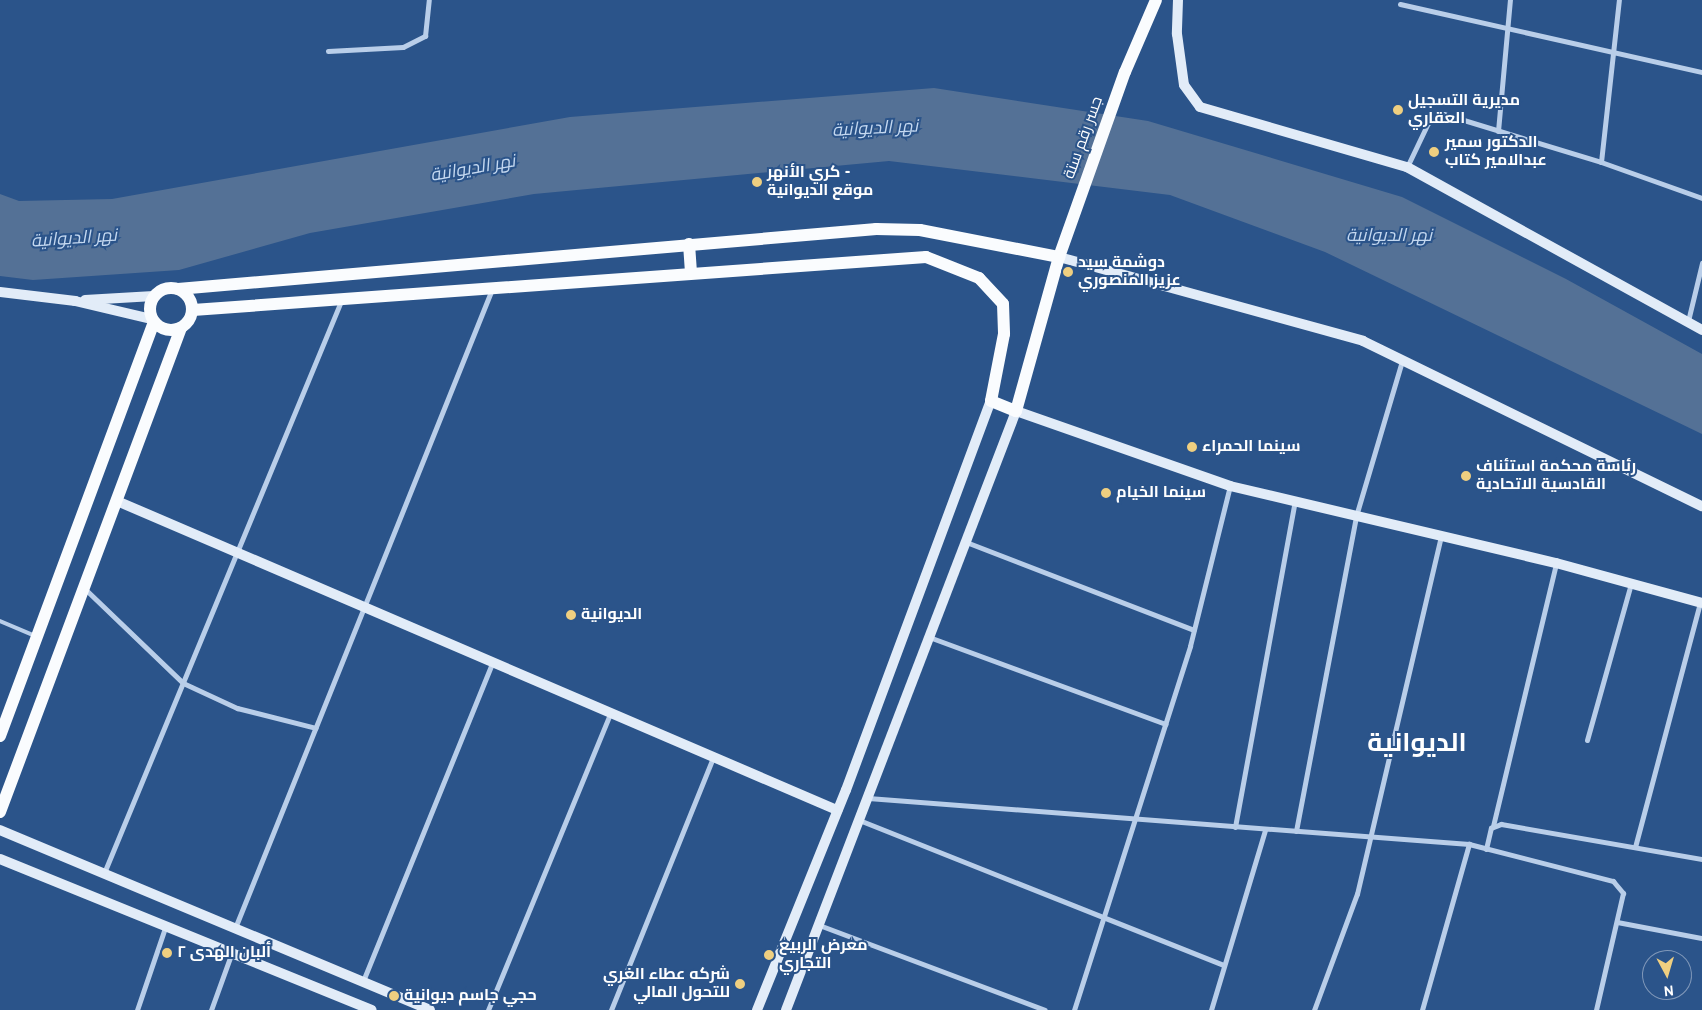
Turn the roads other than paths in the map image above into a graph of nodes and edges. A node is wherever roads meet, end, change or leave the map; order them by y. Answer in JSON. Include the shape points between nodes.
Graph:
{"nodes":[{"id":1,"x":429,"y":0,"type":"edge"},
{"id":2,"x":1178,"y":0,"type":"edge"},
{"id":3,"x":1510,"y":0,"type":"edge"},
{"id":4,"x":1619,"y":0,"type":"edge"},
{"id":5,"x":1154,"y":3,"type":"edge"},
{"id":6,"x":1400,"y":4,"type":"dead end"},
{"id":7,"x":1506,"y":28,"type":"junction"},
{"id":8,"x":328,"y":51,"type":"dead end"},
{"id":9,"x":1610,"y":51,"type":"junction"},
{"id":10,"x":1702,"y":72,"type":"edge"},
{"id":11,"x":1498,"y":131,"type":"junction"},
{"id":12,"x":1601,"y":162,"type":"junction"},
{"id":13,"x":1407,"y":167,"type":"junction"},
{"id":14,"x":1702,"y":196,"type":"edge"},
{"id":15,"x":689,"y":244,"type":"junction"},
{"id":16,"x":1059,"y":257,"type":"junction"},
{"id":17,"x":1702,"y":263,"type":"edge"},
{"id":18,"x":691,"y":271,"type":"junction"},
{"id":19,"x":383,"y":273,"type":"junction"},
{"id":20,"x":494,"y":287,"type":"junction"},
{"id":21,"x":178,"y":289,"type":"junction"},
{"id":22,"x":0,"y":292,"type":"edge"},
{"id":23,"x":154,"y":296,"type":"junction"},
{"id":24,"x":382,"y":296,"type":"junction"},
{"id":25,"x":75,"y":301,"type":"junction"},
{"id":26,"x":341,"y":301,"type":"junction"},
{"id":27,"x":193,"y":310,"type":"junction"},
{"id":28,"x":153,"y":321,"type":"junction"},
{"id":29,"x":1688,"y":322,"type":"junction"},
{"id":30,"x":181,"y":328,"type":"junction"},
{"id":31,"x":1702,"y":330,"type":"edge"},
{"id":32,"x":1402,"y":361,"type":"junction"},
{"id":33,"x":991,"y":401,"type":"junction"},
{"id":34,"x":1016,"y":411,"type":"junction"},
{"id":35,"x":1230,"y":486,"type":"junction"},
{"id":36,"x":1294,"y":500,"type":"junction"},
{"id":37,"x":117,"y":501,"type":"junction"},
{"id":38,"x":1702,"y":506,"type":"edge"},
{"id":39,"x":1356,"y":516,"type":"junction"},
{"id":40,"x":1441,"y":536,"type":"junction"},
{"id":41,"x":966,"y":542,"type":"junction"},
{"id":42,"x":238,"y":553,"type":"junction"},
{"id":43,"x":1556,"y":563,"type":"junction"},
{"id":44,"x":1630,"y":586,"type":"junction"},
{"id":45,"x":84,"y":588,"type":"junction"},
{"id":46,"x":1701,"y":603,"type":"edge"},
{"id":47,"x":365,"y":609,"type":"junction"},
{"id":48,"x":0,"y":621,"type":"edge"},
{"id":49,"x":1194,"y":630,"type":"junction"},
{"id":50,"x":35,"y":636,"type":"junction"},
{"id":51,"x":929,"y":637,"type":"junction"},
{"id":52,"x":492,"y":663,"type":"junction"},
{"id":53,"x":183,"y":684,"type":"junction"},
{"id":54,"x":610,"y":714,"type":"junction"},
{"id":55,"x":1165,"y":724,"type":"junction"},
{"id":56,"x":316,"y":728,"type":"junction"},
{"id":57,"x":0,"y":736,"type":"edge"},
{"id":58,"x":1587,"y":740,"type":"dead end"},
{"id":59,"x":713,"y":758,"type":"junction"},
{"id":60,"x":867,"y":798,"type":"junction"},
{"id":61,"x":837,"y":810,"type":"junction"},
{"id":62,"x":0,"y":812,"type":"edge"},
{"id":63,"x":859,"y":820,"type":"junction"},
{"id":64,"x":1134,"y":821,"type":"junction"},
{"id":65,"x":1493,"y":826,"type":"junction"},
{"id":66,"x":1235,"y":827,"type":"junction"},
{"id":67,"x":0,"y":830,"type":"edge"},
{"id":68,"x":1265,"y":830,"type":"junction"},
{"id":69,"x":1296,"y":831,"type":"junction"},
{"id":70,"x":1371,"y":836,"type":"junction"},
{"id":71,"x":1469,"y":844,"type":"junction"},
{"id":72,"x":1635,"y":847,"type":"junction"},
{"id":73,"x":1486,"y":849,"type":"junction"},
{"id":74,"x":0,"y":859,"type":"edge"},
{"id":75,"x":1702,"y":859,"type":"edge"},
{"id":76,"x":103,"y":873,"type":"junction"},
{"id":77,"x":1103,"y":917,"type":"junction"},
{"id":78,"x":1617,"y":922,"type":"junction"},
{"id":79,"x":166,"y":924,"type":"junction"},
{"id":80,"x":818,"y":925,"type":"junction"},
{"id":81,"x":234,"y":928,"type":"junction"},
{"id":82,"x":1702,"y":938,"type":"edge"},
{"id":83,"x":232,"y":952,"type":"junction"},
{"id":84,"x":1223,"y":965,"type":"junction"},
{"id":85,"x":363,"y":981,"type":"junction"},
{"id":86,"x":353,"y":1006,"type":"edge"},
{"id":87,"x":137,"y":1010,"type":"edge"},
{"id":88,"x":211,"y":1010,"type":"edge"},
{"id":89,"x":371,"y":1010,"type":"edge"},
{"id":90,"x":430,"y":1010,"type":"edge"},
{"id":91,"x":488,"y":1010,"type":"edge"},
{"id":92,"x":611,"y":1010,"type":"edge"},
{"id":93,"x":757,"y":1010,"type":"edge"},
{"id":94,"x":786,"y":1010,"type":"edge"},
{"id":95,"x":1045,"y":1010,"type":"edge"},
{"id":96,"x":1074,"y":1010,"type":"edge"},
{"id":97,"x":1211,"y":1010,"type":"edge"},
{"id":98,"x":1314,"y":1010,"type":"edge"},
{"id":99,"x":1422,"y":1010,"type":"edge"},
{"id":100,"x":1596,"y":1010,"type":"edge"}],
"edges":[{"from":1,"to":8,"type":"street","via":[[425,36],[403,47]]},
{"from":2,"to":13,"type":"main road","via":[[1179,60],[1184,85],[1195,103],[1222,115],[1306,135]]},
{"from":3,"to":7,"type":"street"},
{"from":4,"to":9,"type":"street"},
{"from":5,"to":16,"type":"main road","name":"جسر رقم ستة","via":[[1125,72]]},
{"from":6,"to":7,"type":"street"},
{"from":7,"to":9,"type":"street"},
{"from":7,"to":11,"type":"street"},
{"from":9,"to":10,"type":"street"},
{"from":9,"to":12,"type":"street"},
{"from":11,"to":12,"type":"street"},
{"from":11,"to":13,"type":"street","via":[[1438,114],[1428,122]]},
{"from":12,"to":14,"type":"street"},
{"from":13,"to":29,"type":"main road"},
{"from":15,"to":16,"type":"main road","via":[[843,231],[920,230]]},
{"from":15,"to":18,"type":"main road"},
{"from":15,"to":19,"type":"main road"},
{"from":16,"to":32,"type":"main road","via":[[1333,331]]},
{"from":16,"to":34,"type":"main road","name":"جسر رقم ستة"},
{"from":17,"to":29,"type":"street"},
{"from":18,"to":20,"type":"main road"},
{"from":18,"to":33,"type":"main road","via":[[926,257],[958,266],[992,289],[1003,304],[1004,334]]},
{"from":19,"to":21,"type":"main road"},
{"from":19,"to":24,"type":"main road"},
{"from":20,"to":24,"type":"main road"},
{"from":20,"to":47,"type":"street"},
{"from":21,"to":23,"type":"main road","via":[[165,288]]},
{"from":21,"to":27,"type":"main road","via":[[189,297]]},
{"from":22,"to":25,"type":"main road"},
{"from":23,"to":25,"type":"main road"},
{"from":23,"to":28,"type":"main road","via":[[149,309]]},
{"from":24,"to":26,"type":"main road"},
{"from":25,"to":28,"type":"main road"},
{"from":26,"to":27,"type":"main road"},
{"from":26,"to":42,"type":"street"},
{"from":27,"to":30,"type":"main road"},
{"from":28,"to":30,"type":"main road","via":[[167,330]]},
{"from":28,"to":50,"type":"main road"},
{"from":29,"to":31,"type":"main road"},
{"from":30,"to":37,"type":"main road"},
{"from":32,"to":38,"type":"main road"},
{"from":32,"to":39,"type":"street"},
{"from":33,"to":34,"type":"main road"},
{"from":33,"to":61,"type":"main road"},
{"from":34,"to":35,"type":"main road"},
{"from":34,"to":41,"type":"main road"},
{"from":35,"to":36,"type":"main road"},
{"from":35,"to":49,"type":"street"},
{"from":36,"to":39,"type":"main road"},
{"from":36,"to":66,"type":"street"},
{"from":37,"to":42,"type":"main road"},
{"from":37,"to":45,"type":"main road"},
{"from":39,"to":40,"type":"main road"},
{"from":39,"to":69,"type":"street"},
{"from":40,"to":43,"type":"main road"},
{"from":40,"to":70,"type":"street"},
{"from":41,"to":49,"type":"street"},
{"from":41,"to":51,"type":"main road"},
{"from":42,"to":47,"type":"main road"},
{"from":42,"to":53,"type":"street"},
{"from":43,"to":44,"type":"main road"},
{"from":43,"to":65,"type":"street"},
{"from":44,"to":46,"type":"main road"},
{"from":44,"to":58,"type":"street"},
{"from":45,"to":53,"type":"street"},
{"from":45,"to":62,"type":"main road"},
{"from":46,"to":72,"type":"street"},
{"from":47,"to":52,"type":"main road"},
{"from":47,"to":56,"type":"street"},
{"from":48,"to":50,"type":"lane"},
{"from":49,"to":55,"type":"street"},
{"from":50,"to":57,"type":"main road"},
{"from":51,"to":55,"type":"street"},
{"from":51,"to":60,"type":"main road"},
{"from":52,"to":54,"type":"main road"},
{"from":52,"to":85,"type":"street"},
{"from":53,"to":56,"type":"street","via":[[237,708]]},
{"from":53,"to":76,"type":"street"},
{"from":54,"to":59,"type":"main road"},
{"from":54,"to":91,"type":"street"},
{"from":55,"to":64,"type":"street"},
{"from":56,"to":81,"type":"street"},
{"from":59,"to":61,"type":"main road"},
{"from":59,"to":92,"type":"street"},
{"from":60,"to":63,"type":"main road"},
{"from":60,"to":64,"type":"street"},
{"from":61,"to":93,"type":"main road"},
{"from":63,"to":77,"type":"street"},
{"from":63,"to":80,"type":"main road"},
{"from":64,"to":66,"type":"street"},
{"from":64,"to":77,"type":"street"},
{"from":65,"to":72,"type":"street"},
{"from":65,"to":73,"type":"street"},
{"from":66,"to":68,"type":"street"},
{"from":67,"to":76,"type":"main road"},
{"from":68,"to":69,"type":"street"},
{"from":68,"to":84,"type":"street"},
{"from":69,"to":70,"type":"street"},
{"from":70,"to":71,"type":"street"},
{"from":70,"to":98,"type":"street","via":[[1351,913]]},
{"from":71,"to":73,"type":"street"},
{"from":71,"to":99,"type":"street"},
{"from":72,"to":75,"type":"street"},
{"from":73,"to":78,"type":"street","via":[[1613,881],[1623,893]]},
{"from":74,"to":79,"type":"main road"},
{"from":76,"to":81,"type":"main road"},
{"from":77,"to":84,"type":"street"},
{"from":77,"to":96,"type":"street"},
{"from":78,"to":82,"type":"street"},
{"from":78,"to":100,"type":"street"},
{"from":79,"to":83,"type":"main road"},
{"from":79,"to":87,"type":"street"},
{"from":80,"to":94,"type":"main road"},
{"from":80,"to":95,"type":"street"},
{"from":81,"to":85,"type":"main road"},
{"from":83,"to":86,"type":"main road"},
{"from":83,"to":88,"type":"street"},
{"from":84,"to":97,"type":"street"},
{"from":85,"to":90,"type":"main road"},
{"from":86,"to":89,"type":"main road"}]}
